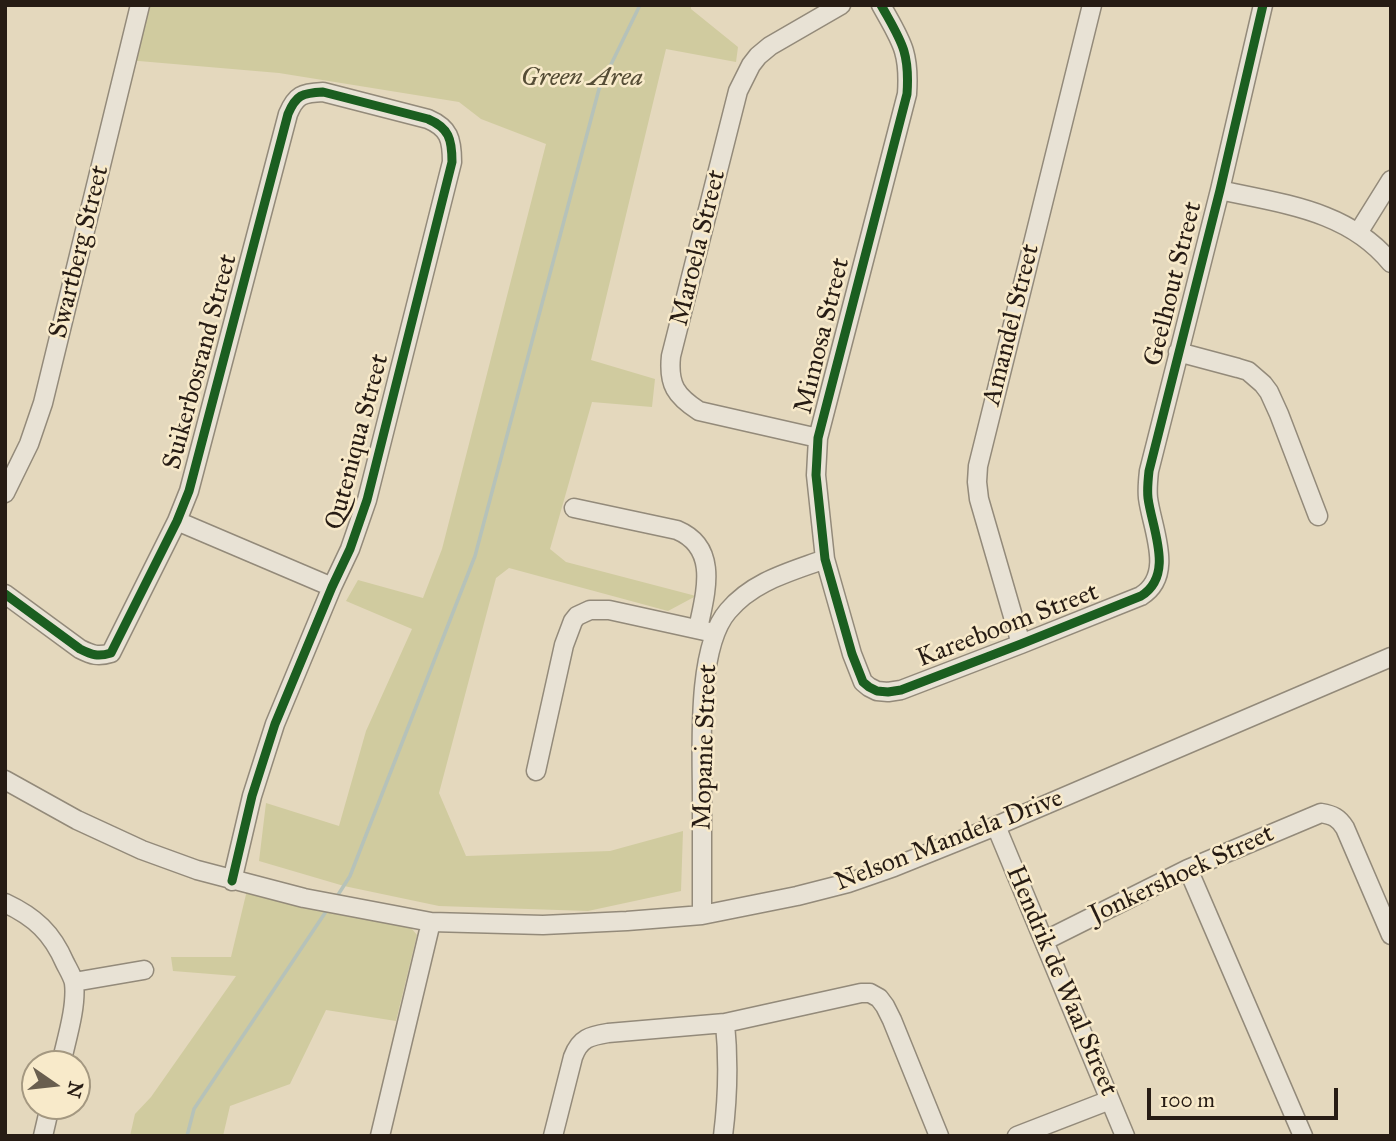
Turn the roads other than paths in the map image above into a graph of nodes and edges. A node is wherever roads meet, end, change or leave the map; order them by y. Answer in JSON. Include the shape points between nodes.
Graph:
{"nodes":[{"id":1,"x":140,"y":5,"type":"edge"},
{"id":2,"x":841,"y":5,"type":"edge"},
{"id":3,"x":881,"y":5,"type":"edge"},
{"id":4,"x":1092,"y":5,"type":"edge"},
{"id":5,"x":1262,"y":5,"type":"edge"},
{"id":6,"x":323,"y":92,"type":"joint"},
{"id":7,"x":1389,"y":187,"type":"edge"},
{"id":8,"x":1220,"y":190,"type":"junction"},
{"id":9,"x":1358,"y":233,"type":"junction"},
{"id":10,"x":1391,"y":263,"type":"edge"},
{"id":11,"x":1178,"y":352,"type":"junction"},
{"id":12,"x":818,"y":438,"type":"junction"},
{"id":13,"x":5,"y":493,"type":"edge"},
{"id":14,"x":574,"y":508,"type":"dead end"},
{"id":15,"x":1318,"y":516,"type":"dead end"},
{"id":16,"x":177,"y":521,"type":"junction"},
{"id":17,"x":825,"y":559,"type":"junction"},
{"id":18,"x":1158,"y":574,"type":"joint"},
{"id":19,"x":332,"y":587,"type":"junction"},
{"id":20,"x":5,"y":594,"type":"edge"},
{"id":21,"x":706,"y":631,"type":"junction"},
{"id":22,"x":1021,"y":644,"type":"junction"},
{"id":23,"x":1391,"y":657,"type":"edge"},
{"id":24,"x":863,"y":682,"type":"joint"},
{"id":25,"x":536,"y":771,"type":"dead end"},
{"id":26,"x":5,"y":780,"type":"edge"},
{"id":27,"x":996,"y":826,"type":"junction"},
{"id":28,"x":1188,"y":869,"type":"junction"},
{"id":29,"x":232,"y":881,"type":"junction"},
{"id":30,"x":5,"y":903,"type":"edge"},
{"id":31,"x":702,"y":915,"type":"junction"},
{"id":32,"x":431,"y":922,"type":"junction"},
{"id":33,"x":1391,"y":935,"type":"edge"},
{"id":34,"x":1044,"y":941,"type":"junction"},
{"id":35,"x":144,"y":970,"type":"dead end"},
{"id":36,"x":74,"y":982,"type":"junction"},
{"id":37,"x":725,"y":1023,"type":"junction"},
{"id":38,"x":64,"y":1050,"type":"edge"},
{"id":39,"x":1110,"y":1100,"type":"junction"},
{"id":40,"x":380,"y":1136,"type":"edge"},
{"id":41,"x":553,"y":1136,"type":"edge"},
{"id":42,"x":723,"y":1136,"type":"edge"},
{"id":43,"x":939,"y":1136,"type":"edge"},
{"id":44,"x":1017,"y":1136,"type":"edge"},
{"id":45,"x":1125,"y":1136,"type":"edge"},
{"id":46,"x":1303,"y":1136,"type":"edge"}],
"edges":[{"from":1,"to":13,"type":"street","name":"Swartberg Street","via":[[43,403]]},
{"from":2,"to":12,"type":"street","name":"Maroela Street","via":[[769,46],[744,78],[670,369],[678,395],[699,411]]},
{"from":3,"to":12,"type":"street","name":"Mimosa Street","via":[[906,55],[907,94]]},
{"from":4,"to":22,"type":"street","name":"Amandel Street","via":[[978,466],[979,499]]},
{"from":5,"to":8,"type":"street","name":"Geelhout Street"},
{"from":6,"to":16,"type":"street","name":"Suikerbosrand Street","via":[[301,95],[288,114]]},
{"from":6,"to":19,"type":"street","name":"Quteniqua Street","via":[[428,119],[450,138],[452,150],[367,500]]},
{"from":7,"to":9,"type":"street"},
{"from":8,"to":9,"type":"street","via":[[1310,210]]},
{"from":8,"to":11,"type":"street","name":"Geelhout Street"},
{"from":9,"to":10,"type":"street"},
{"from":11,"to":15,"type":"street","via":[[1248,372],[1269,391]]},
{"from":11,"to":18,"type":"street","name":"Geelhout Street","via":[[1149,471]]},
{"from":12,"to":17,"type":"street","name":"Mimosa Street","via":[[816,475]]},
{"from":14,"to":21,"type":"street","via":[[687,534],[706,565]]},
{"from":16,"to":19,"type":"street"},
{"from":16,"to":20,"type":"street","name":"Suikerbosrand Street","via":[[111,653],[92,655],[80,649]]},
{"from":17,"to":21,"type":"street","name":"Mopanie Street","via":[[759,584]]},
{"from":17,"to":24,"type":"street","name":"Mimosa Street"},
{"from":18,"to":22,"type":"street","name":"Kareeboom Street","via":[[1141,596]]},
{"from":19,"to":29,"type":"street","name":"Quteniqua Street","via":[[275,724]]},
{"from":21,"to":25,"type":"street","via":[[609,610],[590,610],[577,616],[564,645]]},
{"from":21,"to":31,"type":"street","name":"Mopanie Street"},
{"from":22,"to":24,"type":"street","name":"Kareeboom Street","via":[[901,690],[877,691]]},
{"from":23,"to":27,"type":"street","name":"Nelson Mandela Drive"},
{"from":26,"to":29,"type":"street","name":"Nelson Mandela Drive","via":[[131,845]]},
{"from":27,"to":31,"type":"street","name":"Nelson Mandela Drive","via":[[848,883]]},
{"from":27,"to":34,"type":"street","name":"Hendrik de Waal Street"},
{"from":28,"to":33,"type":"street","name":"Jonkershoek Street","via":[[1321,813],[1332,814],[1345,828]]},
{"from":28,"to":34,"type":"street","name":"Jonkershoek Street"},
{"from":28,"to":46,"type":"street"},
{"from":29,"to":32,"type":"street","name":"Nelson Mandela Drive"},
{"from":30,"to":36,"type":"street","via":[[39,923]]},
{"from":31,"to":32,"type":"street","name":"Nelson Mandela Drive","via":[[596,924]]},
{"from":32,"to":40,"type":"street"},
{"from":34,"to":39,"type":"street","name":"Hendrik de Waal Street"},
{"from":35,"to":36,"type":"street"},
{"from":36,"to":38,"type":"street"},
{"from":37,"to":41,"type":"street","via":[[608,1033],[585,1040],[573,1057]]},
{"from":37,"to":42,"type":"street","via":[[729,1059]]},
{"from":37,"to":43,"type":"street","via":[[870,993],[879,998],[892,1020]]},
{"from":39,"to":44,"type":"street"},
{"from":39,"to":45,"type":"street","name":"Hendrik de Waal Street"}]}
